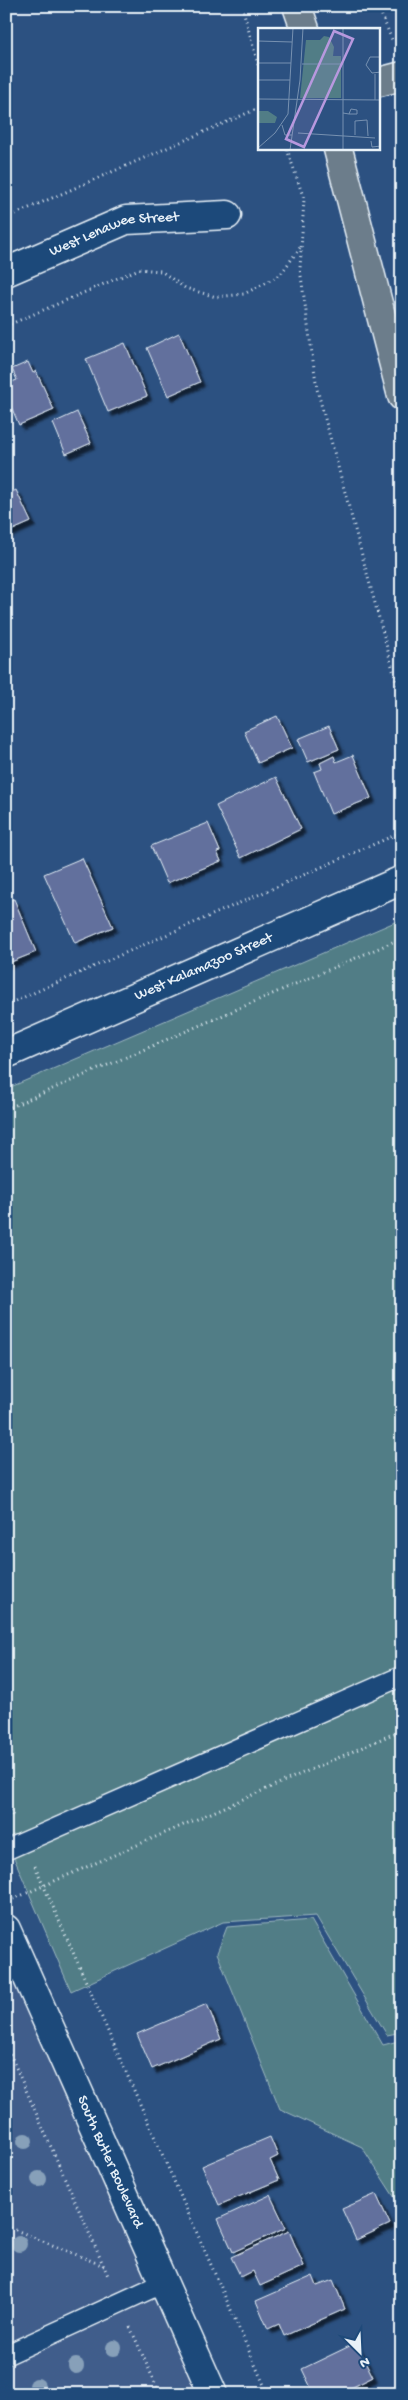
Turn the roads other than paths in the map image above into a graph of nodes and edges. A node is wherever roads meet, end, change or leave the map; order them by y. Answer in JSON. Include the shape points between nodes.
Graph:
{"nodes":[{"id":1,"x":297,"y":6,"type":"edge"},
{"id":2,"x":305,"y":28,"type":"edge"},
{"id":3,"x":402,"y":76,"type":"edge"},
{"id":4,"x":380,"y":82,"type":"edge"},
{"id":5,"x":338,"y":150,"type":"edge"},
{"id":6,"x":227,"y":215,"type":"dead end"},
{"id":7,"x":6,"y":272,"type":"edge"},
{"id":8,"x":402,"y":396,"type":"edge"},
{"id":9,"x":402,"y":880,"type":"edge"},
{"id":10,"x":6,"y":1054,"type":"edge"},
{"id":11,"x":402,"y":1676,"type":"edge"},
{"id":12,"x":6,"y":1850,"type":"edge"},
{"id":13,"x":6,"y":1929,"type":"edge"},
{"id":14,"x":164,"y":2283,"type":"junction"},
{"id":15,"x":6,"y":2356,"type":"edge"},
{"id":16,"x":213,"y":2394,"type":"edge"}],
"edges":[{"from":1,"to":2,"type":"main road"},
{"from":3,"to":4,"type":"main road"},
{"from":5,"to":8,"type":"main road"},
{"from":6,"to":7,"type":"street","name":"West Lenawee Street","via":[[126,220]]},
{"from":9,"to":10,"type":"street","name":"West Kalamazoo Street"},
{"from":11,"to":12,"type":"lane"},
{"from":13,"to":14,"type":"street","name":"South Butler Boulevard"},
{"from":14,"to":15,"type":"lane"},
{"from":14,"to":16,"type":"street","name":"South Butler Boulevard"}]}
